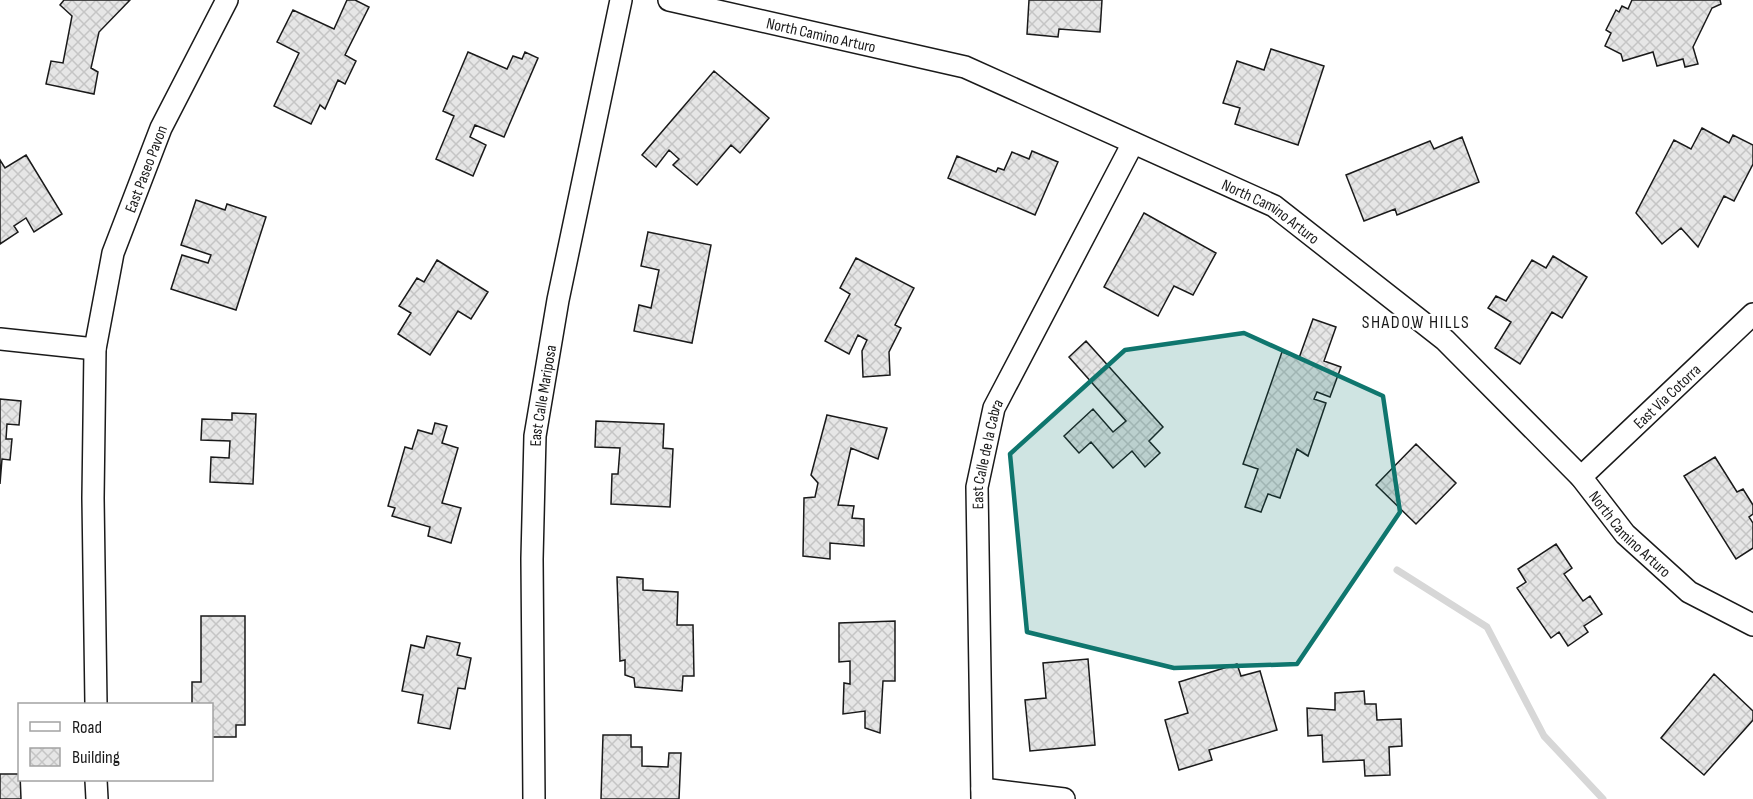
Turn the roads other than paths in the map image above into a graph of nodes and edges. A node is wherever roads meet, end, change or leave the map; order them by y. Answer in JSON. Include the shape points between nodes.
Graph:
{"nodes":[{"id":1,"x":227,"y":0,"type":"edge"},
{"id":2,"x":621,"y":0,"type":"edge"},
{"id":3,"x":669,"y":0,"type":"edge"},
{"id":4,"x":1133,"y":143,"type":"junction"},
{"id":5,"x":1753,"y":314,"type":"edge"},
{"id":6,"x":0,"y":339,"type":"edge"},
{"id":7,"x":95,"y":349,"type":"junction"},
{"id":8,"x":1581,"y":477,"type":"junction"},
{"id":9,"x":1753,"y":625,"type":"edge"},
{"id":10,"x":96,"y":703,"type":"edge"},
{"id":11,"x":96,"y":781,"type":"edge"},
{"id":12,"x":982,"y":794,"type":"edge"},
{"id":13,"x":97,"y":799,"type":"edge"},
{"id":14,"x":534,"y":799,"type":"edge"},
{"id":15,"x":1064,"y":799,"type":"edge"}],
"edges":[{"from":1,"to":7,"type":"street","name":"East Paseo Pavon","via":[[161,128],[113,252]]},
{"from":2,"to":14,"type":"street","name":"East Calle Mariposa","via":[[558,300],[535,436]]},
{"from":3,"to":4,"type":"street","name":"North Camino Arturo","via":[[965,67]]},
{"from":4,"to":8,"type":"street","name":"North Camino Arturo","via":[[1274,206],[1445,340]]},
{"from":4,"to":12,"type":"street","name":"East Calle de la Cabra","via":[[994,408],[977,487]]},
{"from":5,"to":8,"type":"street","name":"East Via Cotorra"},
{"from":6,"to":7,"type":"street"},
{"from":7,"to":10,"type":"street","name":"East Paseo Pavon"},
{"from":8,"to":9,"type":"street","name":"North Camino Arturo","via":[[1625,534],[1689,592]]},
{"from":11,"to":13,"type":"street"},
{"from":12,"to":15,"type":"street"}]}
